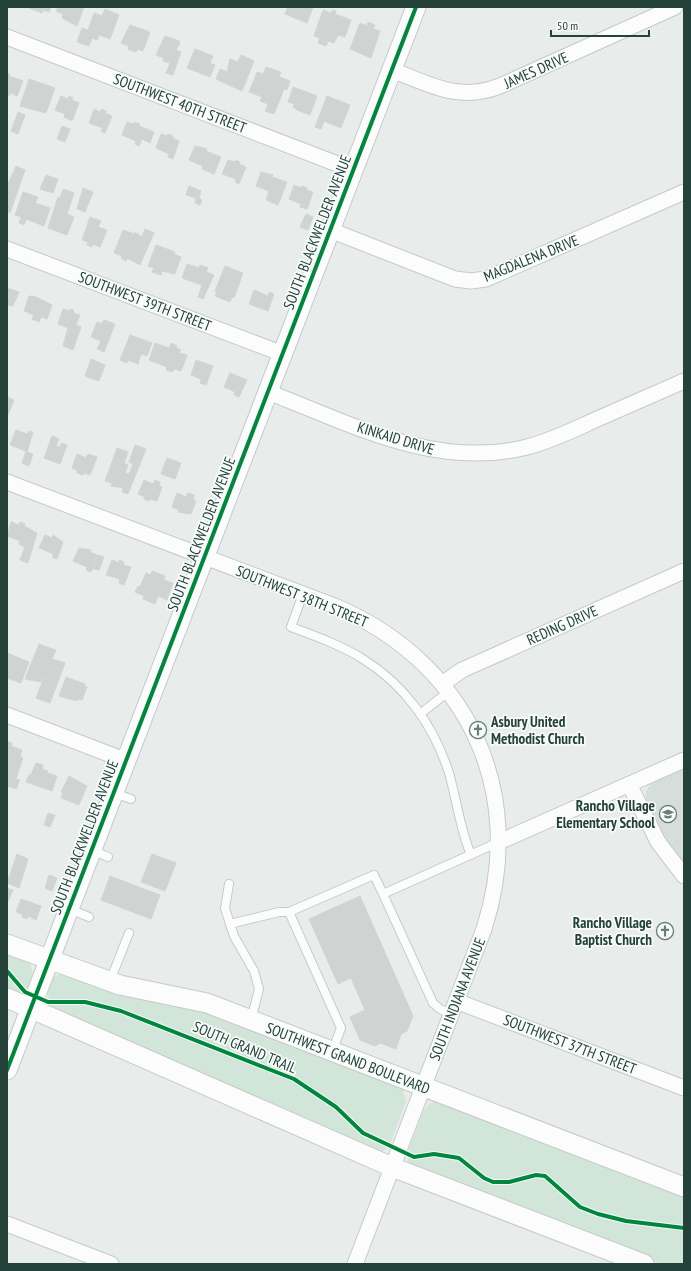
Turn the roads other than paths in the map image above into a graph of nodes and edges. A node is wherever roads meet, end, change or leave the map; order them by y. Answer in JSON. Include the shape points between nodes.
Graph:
{"nodes":[{"id":1,"x":416,"y":7,"type":"edge"},
{"id":2,"x":675,"y":7,"type":"edge"},
{"id":3,"x":7,"y":37,"type":"edge"},
{"id":4,"x":392,"y":70,"type":"junction"},
{"id":5,"x":353,"y":170,"type":"junction"},
{"id":6,"x":684,"y":192,"type":"edge"},
{"id":7,"x":330,"y":230,"type":"junction"},
{"id":8,"x":7,"y":250,"type":"edge"},
{"id":9,"x":283,"y":354,"type":"junction"},
{"id":10,"x":684,"y":381,"type":"edge"},
{"id":11,"x":268,"y":392,"type":"junction"},
{"id":12,"x":7,"y":482,"type":"edge"},
{"id":13,"x":205,"y":557,"type":"junction"},
{"id":14,"x":684,"y":571,"type":"edge"},
{"id":15,"x":303,"y":594,"type":"junction"},
{"id":16,"x":445,"y":688,"type":"junction"},
{"id":17,"x":420,"y":714,"type":"junction"},
{"id":18,"x":7,"y":715,"type":"edge"},
{"id":19,"x":684,"y":760,"type":"edge"},
{"id":20,"x":127,"y":761,"type":"junction"},
{"id":21,"x":629,"y":784,"type":"junction"},
{"id":22,"x":499,"y":842,"type":"junction"},
{"id":23,"x":471,"y":855,"type":"junction"},
{"id":24,"x":684,"y":876,"type":"edge"},
{"id":25,"x":229,"y":884,"type":"dead end"},
{"id":26,"x":383,"y":894,"type":"junction"},
{"id":27,"x":69,"y":909,"type":"junction"},
{"id":28,"x":289,"y":912,"type":"junction"},
{"id":29,"x":89,"y":917,"type":"dead end"},
{"id":30,"x":230,"y":924,"type":"junction"},
{"id":31,"x":129,"y":933,"type":"dead end"},
{"id":32,"x":7,"y":944,"type":"edge"},
{"id":33,"x":49,"y":961,"type":"junction"},
{"id":34,"x":110,"y":981,"type":"junction"},
{"id":35,"x":7,"y":998,"type":"edge"},
{"id":36,"x":454,"y":1007,"type":"junction"},
{"id":37,"x":31,"y":1008,"type":"junction"},
{"id":38,"x":251,"y":1020,"type":"junction"},
{"id":39,"x":332,"y":1052,"type":"junction"},
{"id":40,"x":7,"y":1070,"type":"edge"},
{"id":41,"x":423,"y":1087,"type":"junction"},
{"id":42,"x":684,"y":1088,"type":"edge"},
{"id":43,"x":392,"y":1167,"type":"junction"},
{"id":44,"x":684,"y":1187,"type":"edge"},
{"id":45,"x":7,"y":1224,"type":"edge"},
{"id":46,"x":111,"y":1264,"type":"edge"},
{"id":47,"x":355,"y":1264,"type":"edge"},
{"id":48,"x":644,"y":1264,"type":"edge"}],
"edges":[{"from":1,"to":4,"type":"street","name":"SOUTH BLACKWELDER AVENUE"},
{"from":2,"to":4,"type":"street","name":"JAMES DRIVE","via":[[508,82],[480,92],[444,89]]},
{"from":3,"to":5,"type":"street","name":"SOUTHWEST 40TH STREET"},
{"from":4,"to":5,"type":"street","name":"SOUTH BLACKWELDER AVENUE"},
{"from":5,"to":7,"type":"street","name":"SOUTH BLACKWELDER AVENUE"},
{"from":6,"to":7,"type":"street","name":"MAGDALENA DRIVE","via":[[486,280],[455,278]]},
{"from":7,"to":9,"type":"street","name":"SOUTH BLACKWELDER AVENUE"},
{"from":8,"to":9,"type":"street","name":"SOUTHWEST 39TH STREET"},
{"from":9,"to":11,"type":"street","name":"SOUTH BLACKWELDER AVENUE"},
{"from":10,"to":11,"type":"street","name":"KINKAID DRIVE","via":[[546,442],[480,454],[442,452],[407,444]]},
{"from":11,"to":13,"type":"street","name":"SOUTH BLACKWELDER AVENUE"},
{"from":12,"to":13,"type":"street","name":"SOUTHWEST 38TH STREET"},
{"from":13,"to":15,"type":"street","name":"SOUTHWEST 38TH STREET"},
{"from":13,"to":20,"type":"street","name":"SOUTH BLACKWELDER AVENUE"},
{"from":14,"to":16,"type":"street","name":"REDING DRIVE","via":[[462,670]]},
{"from":15,"to":16,"type":"street","name":"SOUTHWEST 38TH STREET","via":[[354,615],[382,630],[408,648]]},
{"from":15,"to":17,"type":"lane","via":[[290,627],[362,658],[396,684]]},
{"from":16,"to":17,"type":"lane"},
{"from":16,"to":22,"type":"street","name":"SOUTHWEST 38TH STREET","via":[[466,718],[487,767],[494,793]]},
{"from":17,"to":23,"type":"lane","via":[[448,772],[463,836]]},
{"from":18,"to":20,"type":"street"},
{"from":19,"to":21,"type":"street"},
{"from":20,"to":27,"type":"street","name":"SOUTH BLACKWELDER AVENUE","via":[[122,796],[100,854]]},
{"from":21,"to":22,"type":"street"},
{"from":21,"to":24,"type":"street","via":[[658,842]]},
{"from":22,"to":23,"type":"lane"},
{"from":22,"to":36,"type":"street","name":"SOUTH INDIANA AVENUE","via":[[488,914]]},
{"from":23,"to":26,"type":"lane"},
{"from":25,"to":30,"type":"lane","via":[[225,908]]},
{"from":26,"to":28,"type":"lane","via":[[374,875]]},
{"from":26,"to":36,"type":"lane","via":[[433,1003],[440,1009]]},
{"from":27,"to":29,"type":"lane"},
{"from":27,"to":33,"type":"street","name":"SOUTH BLACKWELDER AVENUE"},
{"from":28,"to":30,"type":"lane"},
{"from":28,"to":39,"type":"lane","via":[[341,1028]]},
{"from":30,"to":38,"type":"lane","via":[[254,971],[259,988]]},
{"from":31,"to":34,"type":"lane"},
{"from":32,"to":33,"type":"street","name":"SOUTHWEST GRAND BOULEVARD"},
{"from":33,"to":34,"type":"street","name":"SOUTHWEST GRAND BOULEVARD"},
{"from":33,"to":37,"type":"street","name":"SOUTH BLACKWELDER AVENUE"},
{"from":34,"to":38,"type":"street","name":"SOUTHWEST GRAND BOULEVARD","via":[[207,1003]]},
{"from":35,"to":37,"type":"street"},
{"from":36,"to":41,"type":"street","name":"SOUTH INDIANA AVENUE"},
{"from":36,"to":42,"type":"street","name":"SOUTHWEST 37TH STREET"},
{"from":37,"to":40,"type":"street","name":"SOUTH BLACKWELDER AVENUE"},
{"from":37,"to":43,"type":"street"},
{"from":38,"to":39,"type":"street","name":"SOUTHWEST GRAND BOULEVARD"},
{"from":39,"to":41,"type":"street","name":"SOUTHWEST GRAND BOULEVARD"},
{"from":41,"to":43,"type":"street","name":"SOUTH INDIANA AVENUE"},
{"from":41,"to":44,"type":"street","name":"SOUTHWEST GRAND BOULEVARD"},
{"from":43,"to":47,"type":"street","name":"SOUTH INDIANA AVENUE"},
{"from":43,"to":48,"type":"street"},
{"from":45,"to":46,"type":"street"}]}
